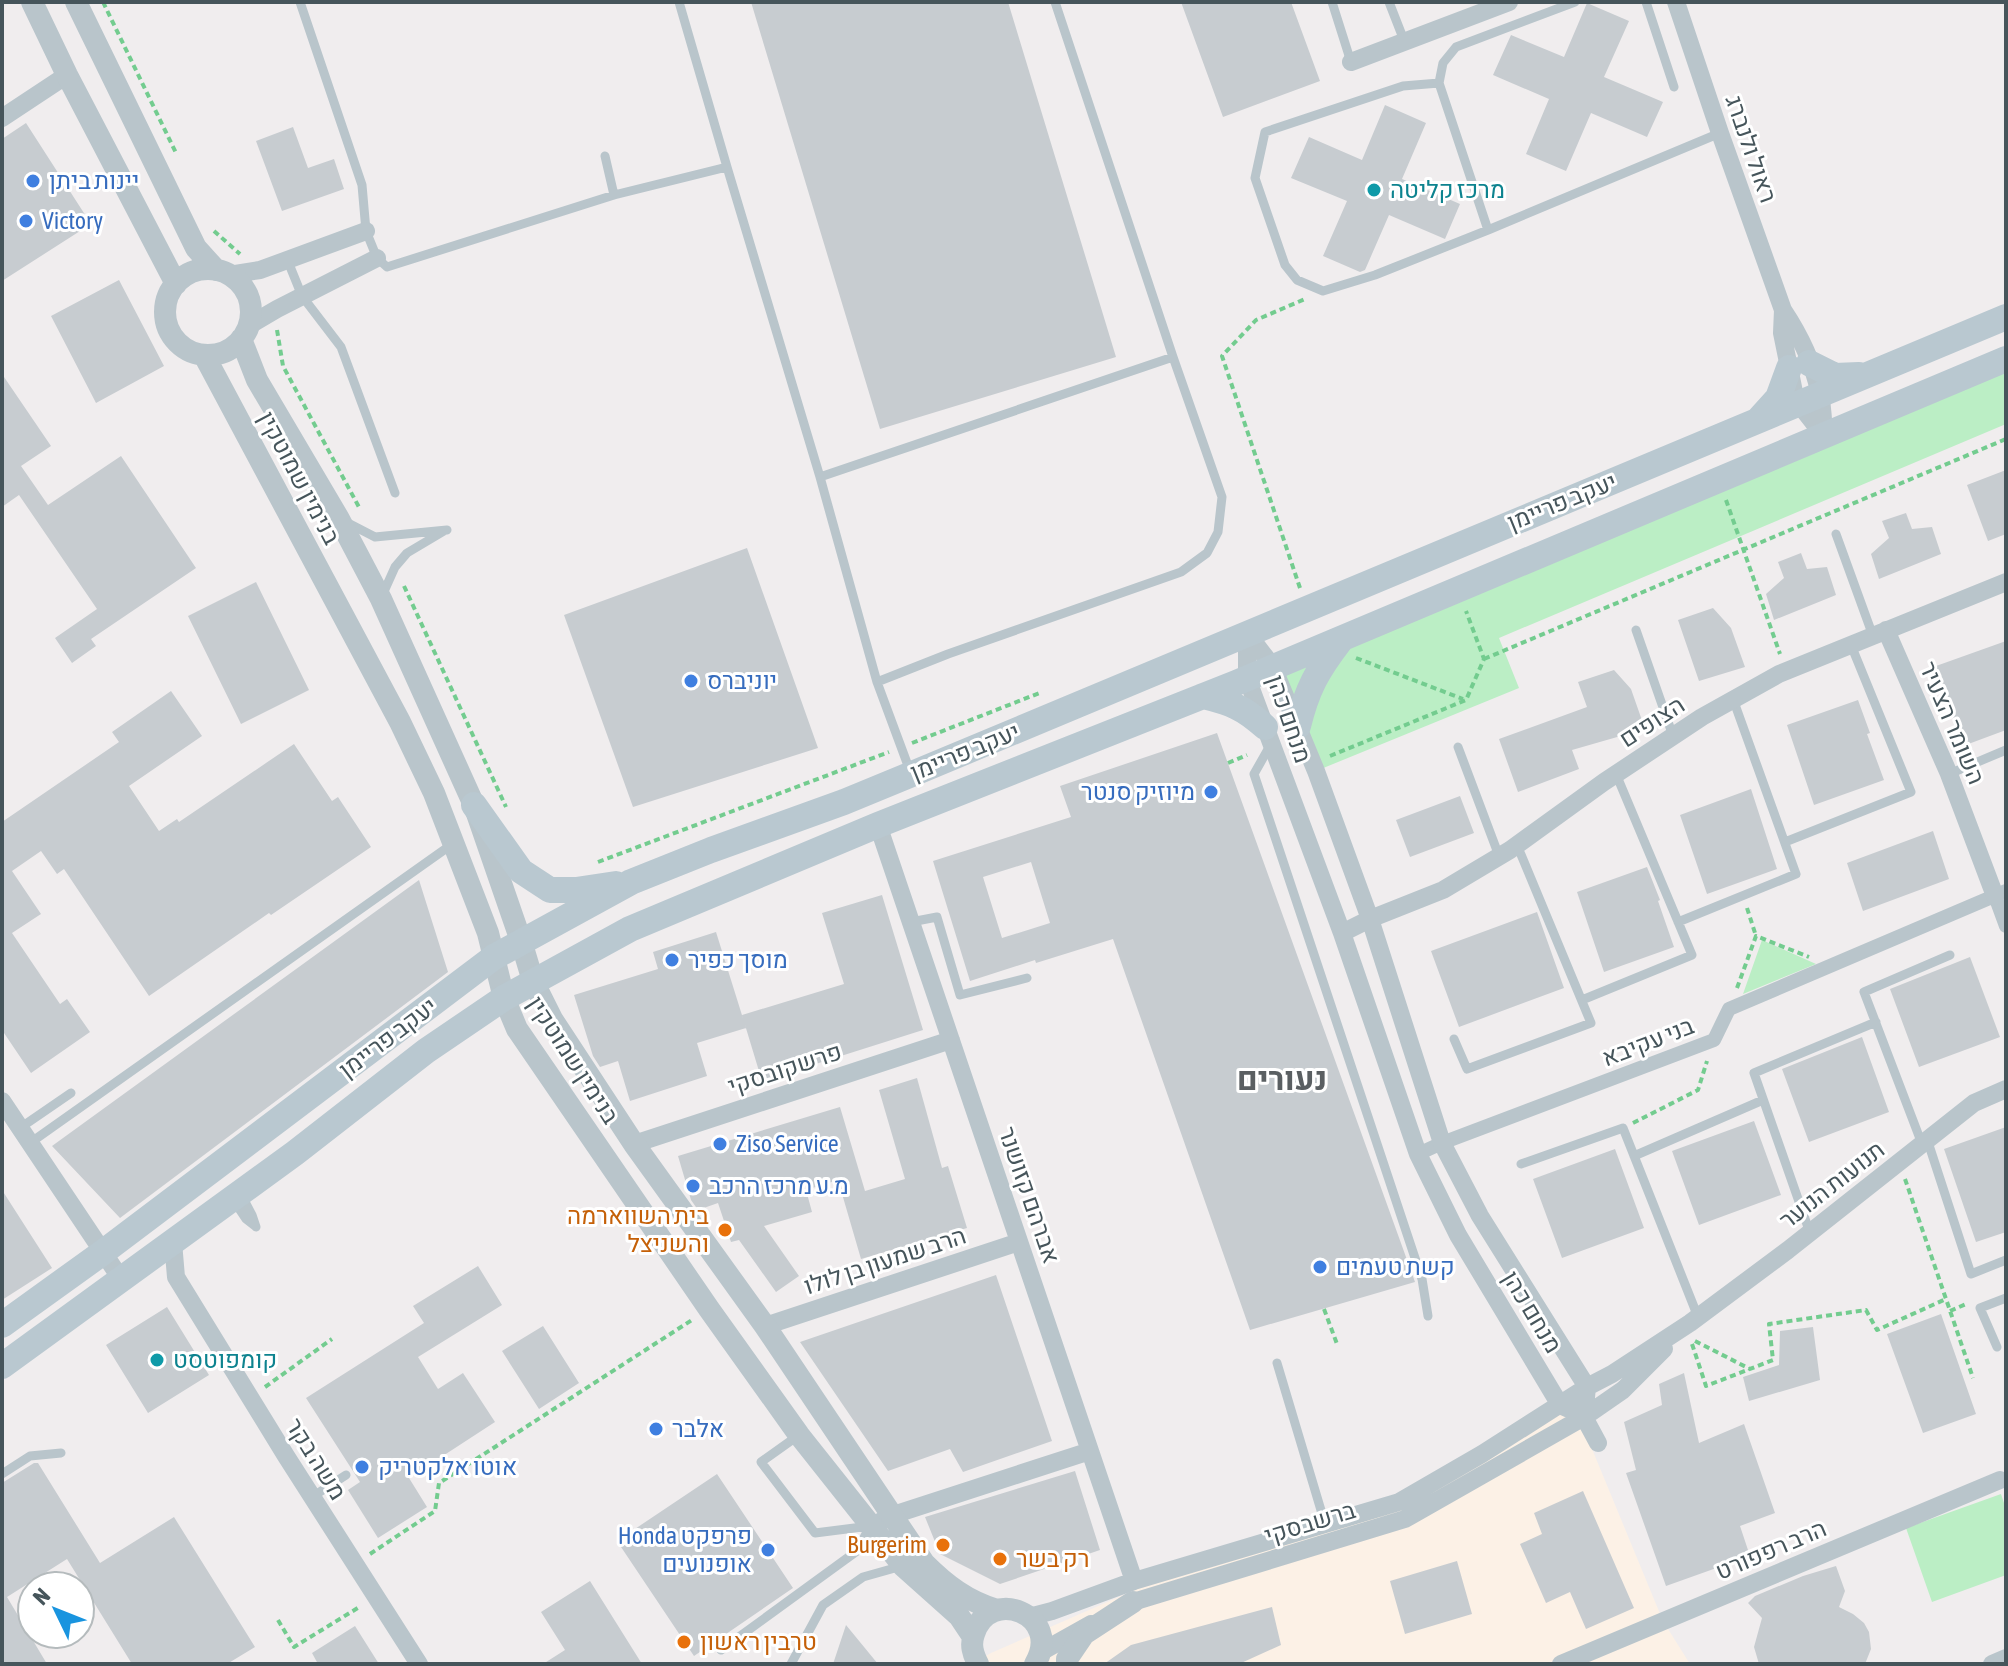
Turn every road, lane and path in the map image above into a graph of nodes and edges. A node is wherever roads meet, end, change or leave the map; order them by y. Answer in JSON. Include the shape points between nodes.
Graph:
{"nodes":[{"id":1,"x":32,"y":2,"type":"edge"},
{"id":2,"x":76,"y":2,"type":"edge"},
{"id":3,"x":300,"y":2,"type":"edge"},
{"id":4,"x":679,"y":2,"type":"edge"},
{"id":5,"x":1055,"y":2,"type":"edge"},
{"id":6,"x":1332,"y":2,"type":"edge"},
{"id":7,"x":1389,"y":2,"type":"edge"},
{"id":8,"x":1509,"y":2,"type":"edge"},
{"id":9,"x":1575,"y":2,"type":"edge"},
{"id":10,"x":1646,"y":2,"type":"edge"},
{"id":11,"x":1676,"y":2,"type":"edge"},
{"id":12,"x":1405,"y":43,"type":"junction"},
{"id":13,"x":1351,"y":62,"type":"joint"},
{"id":14,"x":67,"y":75,"type":"junction"},
{"id":15,"x":1439,"y":83,"type":"junction"},
{"id":16,"x":1674,"y":87,"type":"dead end"},
{"id":17,"x":2,"y":118,"type":"edge"},
{"id":18,"x":1720,"y":133,"type":"junction"},
{"id":19,"x":605,"y":156,"type":"dead end"},
{"id":20,"x":727,"y":167,"type":"junction"},
{"id":21,"x":614,"y":195,"type":"junction"},
{"id":22,"x":1488,"y":230,"type":"junction"},
{"id":23,"x":366,"y":231,"type":"junction"},
{"id":24,"x":377,"y":258,"type":"junction"},
{"id":25,"x":287,"y":259,"type":"junction"},
{"id":26,"x":222,"y":272,"type":"junction"},
{"id":27,"x":176,"y":284,"type":"junction"},
{"id":28,"x":1323,"y":291,"type":"junction"},
{"id":29,"x":302,"y":296,"type":"junction"},
{"id":30,"x":2006,"y":317,"type":"edge"},
{"id":31,"x":245,"y":333,"type":"junction"},
{"id":32,"x":204,"y":355,"type":"junction"},
{"id":33,"x":1173,"y":357,"type":"junction"},
{"id":34,"x":2006,"y":359,"type":"edge"},
{"id":35,"x":1799,"y":365,"type":"junction"},
{"id":36,"x":1866,"y":375,"type":"junction"},
{"id":37,"x":1809,"y":399,"type":"junction"},
{"id":38,"x":1757,"y":421,"type":"junction"},
{"id":39,"x":1824,"y":436,"type":"junction"},
{"id":40,"x":2006,"y":439,"type":"edge"},
{"id":41,"x":820,"y":477,"type":"junction"},
{"id":42,"x":1719,"y":480,"type":"junction"},
{"id":43,"x":395,"y":493,"type":"dead end"},
{"id":44,"x":339,"y":519,"type":"junction"},
{"id":45,"x":1836,"y":534,"type":"dead end"},
{"id":46,"x":1743,"y":548,"type":"junction"},
{"id":47,"x":2003,"y":586,"type":"edge"},
{"id":48,"x":1301,"y":590,"type":"dead end"},
{"id":49,"x":381,"y":599,"type":"junction"},
{"id":50,"x":1466,"y":611,"type":"dead end"},
{"id":51,"x":1636,"y":630,"type":"dead end"},
{"id":52,"x":1247,"y":633,"type":"junction"},
{"id":53,"x":1880,"y":633,"type":"junction"},
{"id":54,"x":1851,"y":645,"type":"junction"},
{"id":55,"x":1349,"y":648,"type":"junction"},
{"id":56,"x":1484,"y":659,"type":"junction"},
{"id":57,"x":1273,"y":667,"type":"junction"},
{"id":58,"x":1786,"y":671,"type":"junction"},
{"id":59,"x":1247,"y":678,"type":"junction"},
{"id":60,"x":877,"y":682,"type":"junction"},
{"id":61,"x":1203,"y":696,"type":"junction"},
{"id":62,"x":1733,"y":699,"type":"junction"},
{"id":63,"x":1466,"y":700,"type":"junction"},
{"id":64,"x":1298,"y":726,"type":"junction"},
{"id":65,"x":1268,"y":736,"type":"junction"},
{"id":66,"x":1673,"y":736,"type":"junction"},
{"id":67,"x":1458,"y":747,"type":"dead end"},
{"id":68,"x":2006,"y":750,"type":"edge"},
{"id":69,"x":1249,"y":754,"type":"dead end"},
{"id":70,"x":1228,"y":763,"type":"dead end"},
{"id":71,"x":1313,"y":764,"type":"junction"},
{"id":72,"x":912,"y":774,"type":"junction"},
{"id":73,"x":1616,"y":774,"type":"junction"},
{"id":74,"x":1949,"y":774,"type":"junction"},
{"id":75,"x":474,"y":805,"type":"junction"},
{"id":76,"x":878,"y":825,"type":"junction"},
{"id":77,"x":1785,"y":842,"type":"junction"},
{"id":78,"x":454,"y":843,"type":"junction"},
{"id":79,"x":1517,"y":845,"type":"junction"},
{"id":80,"x":1499,"y":856,"type":"junction"},
{"id":81,"x":631,"y":882,"type":"junction"},
{"id":82,"x":2001,"y":894,"type":"edge"},
{"id":83,"x":1743,"y":896,"type":"junction"},
{"id":84,"x":1370,"y":919,"type":"junction"},
{"id":85,"x":911,"y":922,"type":"junction"},
{"id":86,"x":1678,"y":922,"type":"junction"},
{"id":87,"x":2006,"y":926,"type":"edge"},
{"id":88,"x":1342,"y":933,"type":"junction"},
{"id":89,"x":1756,"y":936,"type":"junction"},
{"id":90,"x":521,"y":941,"type":"junction"},
{"id":91,"x":1950,"y":955,"type":"dead end"},
{"id":92,"x":494,"y":957,"type":"junction"},
{"id":93,"x":1830,"y":966,"type":"junction"},
{"id":94,"x":1027,"y":978,"type":"dead end"},
{"id":95,"x":533,"y":981,"type":"junction"},
{"id":96,"x":504,"y":998,"type":"junction"},
{"id":97,"x":1582,"y":1000,"type":"junction"},
{"id":98,"x":1729,"y":1009,"type":"junction"},
{"id":99,"x":1876,"y":1022,"type":"junction"},
{"id":100,"x":1454,"y":1039,"type":"dead end"},
{"id":101,"x":951,"y":1040,"type":"junction"},
{"id":102,"x":1714,"y":1040,"type":"junction"},
{"id":103,"x":2006,"y":1089,"type":"edge"},
{"id":104,"x":71,"y":1093,"type":"dead end"},
{"id":105,"x":1763,"y":1100,"type":"junction"},
{"id":106,"x":2,"y":1101,"type":"edge"},
{"id":107,"x":1623,"y":1128,"type":"junction"},
{"id":108,"x":25,"y":1136,"type":"junction"},
{"id":109,"x":1925,"y":1142,"type":"junction"},
{"id":110,"x":1442,"y":1143,"type":"junction"},
{"id":111,"x":634,"y":1144,"type":"junction"},
{"id":112,"x":1418,"y":1154,"type":"junction"},
{"id":113,"x":1634,"y":1156,"type":"junction"},
{"id":114,"x":1900,"y":1162,"type":"junction"},
{"id":115,"x":1521,"y":1164,"type":"dead end"},
{"id":116,"x":1810,"y":1233,"type":"junction"},
{"id":117,"x":173,"y":1242,"type":"junction"},
{"id":118,"x":1019,"y":1242,"type":"junction"},
{"id":119,"x":102,"y":1253,"type":"junction"},
{"id":120,"x":2006,"y":1260,"type":"edge"},
{"id":121,"x":142,"y":1264,"type":"junction"},
{"id":122,"x":176,"y":1277,"type":"junction"},
{"id":123,"x":121,"y":1279,"type":"junction"},
{"id":124,"x":2006,"y":1298,"type":"edge"},
{"id":125,"x":1946,"y":1299,"type":"junction"},
{"id":126,"x":709,"y":1309,"type":"junction"},
{"id":127,"x":1324,"y":1309,"type":"dead end"},
{"id":128,"x":1428,"y":1316,"type":"dead end"},
{"id":129,"x":1694,"y":1320,"type":"junction"},
{"id":130,"x":2,"y":1325,"type":"edge"},
{"id":131,"x":765,"y":1326,"type":"junction"},
{"id":132,"x":332,"y":1339,"type":"dead end"},
{"id":133,"x":1337,"y":1344,"type":"dead end"},
{"id":134,"x":1997,"y":1347,"type":"dead end"},
{"id":135,"x":1277,"y":1363,"type":"dead end"},
{"id":136,"x":2,"y":1366,"type":"edge"},
{"id":137,"x":1750,"y":1369,"type":"junction"},
{"id":138,"x":1973,"y":1378,"type":"dead end"},
{"id":139,"x":1587,"y":1387,"type":"junction"},
{"id":140,"x":1560,"y":1405,"type":"junction"},
{"id":141,"x":255,"y":1407,"type":"junction"},
{"id":142,"x":1584,"y":1417,"type":"junction"},
{"id":143,"x":799,"y":1435,"type":"junction"},
{"id":144,"x":1598,"y":1443,"type":"dead end"},
{"id":145,"x":1090,"y":1451,"type":"junction"},
{"id":146,"x":61,"y":1453,"type":"dead end"},
{"id":147,"x":2,"y":1474,"type":"edge"},
{"id":148,"x":346,"y":1475,"type":"dead end"},
{"id":149,"x":2000,"y":1480,"type":"dead end"},
{"id":150,"x":312,"y":1497,"type":"junction"},
{"id":151,"x":893,"y":1515,"type":"junction"},
{"id":152,"x":870,"y":1526,"type":"junction"},
{"id":153,"x":1327,"y":1533,"type":"junction"},
{"id":154,"x":354,"y":1564,"type":"junction"},
{"id":155,"x":903,"y":1566,"type":"junction"},
{"id":156,"x":1134,"y":1591,"type":"junction"},
{"id":157,"x":376,"y":1597,"type":"junction"},
{"id":158,"x":997,"y":1610,"type":"junction"},
{"id":159,"x":1029,"y":1617,"type":"junction"},
{"id":160,"x":278,"y":1620,"type":"dead end"},
{"id":161,"x":973,"y":1637,"type":"junction"},
{"id":162,"x":721,"y":1650,"type":"dead end"},
{"id":163,"x":1038,"y":1658,"type":"edge"},
{"id":164,"x":2006,"y":1658,"type":"edge"},
{"id":165,"x":419,"y":1664,"type":"edge"},
{"id":166,"x":791,"y":1664,"type":"edge"},
{"id":167,"x":978,"y":1664,"type":"edge"},
{"id":168,"x":1067,"y":1664,"type":"edge"},
{"id":169,"x":1561,"y":1664,"type":"edge"},
{"id":170,"x":1992,"y":1664,"type":"edge"}],
"edges":[{"from":1,"to":14,"type":"street"},
{"from":2,"to":26,"type":"street","via":[[196,248]]},
{"from":3,"to":23,"type":"lane","via":[[362,185]]},
{"from":4,"to":20,"type":"lane"},
{"from":5,"to":33,"type":"lane"},
{"from":6,"to":13,"type":"lane"},
{"from":7,"to":12,"type":"lane"},
{"from":8,"to":12,"type":"street"},
{"from":9,"to":15,"type":"lane","via":[[1456,47],[1443,63]]},
{"from":10,"to":16,"type":"lane"},
{"from":11,"to":18,"type":"street","name":"ראול ולנברג"},
{"from":12,"to":13,"type":"street"},
{"from":14,"to":17,"type":"street"},
{"from":14,"to":27,"type":"street"},
{"from":15,"to":22,"type":"lane"},
{"from":15,"to":28,"type":"lane","via":[[1403,86],[1265,132],[1255,178],[1285,265],[1297,280]]},
{"from":18,"to":22,"type":"lane"},
{"from":18,"to":35,"type":"street","name":"ראול ולנברג","via":[[1783,310],[1797,330]]},
{"from":19,"to":21,"type":"lane"},
{"from":20,"to":21,"type":"lane"},
{"from":20,"to":41,"type":"lane"},
{"from":21,"to":24,"type":"lane","via":[[387,267]]},
{"from":22,"to":28,"type":"lane"},
{"from":23,"to":24,"type":"lane"},
{"from":23,"to":25,"type":"street"},
{"from":24,"to":29,"type":"street"},
{"from":25,"to":26,"type":"street","via":[[260,270]]},
{"from":25,"to":29,"type":"lane"},
{"from":26,"to":27,"type":"street","via":[[201,270]]},
{"from":26,"to":31,"type":"street","via":[[248,297],[251,312]]},
{"from":27,"to":32,"type":"street","via":[[165,308],[170,334],[179,345]]},
{"from":28,"to":48,"type":"path","via":[[1256,320],[1222,356]]},
{"from":29,"to":31,"type":"street"},
{"from":29,"to":43,"type":"lane","via":[[341,347]]},
{"from":30,"to":36,"type":"main road","name":"יעקב פריימן"},
{"from":31,"to":32,"type":"street","via":[[230,349]]},
{"from":31,"to":44,"type":"street","name":"בנימין שמוטקין","via":[[257,380]]},
{"from":32,"to":78,"type":"street","name":"בנימין שמוטקין","via":[[400,722]]},
{"from":33,"to":41,"type":"lane"},
{"from":33,"to":60,"type":"lane","via":[[1222,497],[1218,532],[1207,553],[1181,572]]},
{"from":34,"to":39,"type":"main road","name":"יעקב פריימן"},
{"from":35,"to":36,"type":"main road","via":[[1835,376]]},
{"from":35,"to":37,"type":"street","name":"ראול ולנברג"},
{"from":35,"to":38,"type":"main road"},
{"from":36,"to":37,"type":"main road","name":"יעקב פריימן"},
{"from":37,"to":38,"type":"main road","name":"יעקב פריימן"},
{"from":37,"to":39,"type":"street","name":"ראול ולנברג"},
{"from":38,"to":52,"type":"main road","name":"יעקב פריימן"},
{"from":39,"to":42,"type":"main road","name":"יעקב פריימן"},
{"from":40,"to":46,"type":"path"},
{"from":41,"to":60,"type":"lane"},
{"from":42,"to":46,"type":"path"},
{"from":42,"to":55,"type":"main road","name":"יעקב פריימן"},
{"from":44,"to":49,"type":"street","name":"בנימין שמוטקין"},
{"from":44,"to":49,"type":"lane","via":[[375,537],[447,530],[407,553]]},
{"from":45,"to":53,"type":"lane"},
{"from":46,"to":56,"type":"path"},
{"from":46,"to":58,"type":"path"},
{"from":47,"to":53,"type":"street","name":"הצופים"},
{"from":49,"to":75,"type":"street","name":"בנימין שמוטקין"},
{"from":50,"to":56,"type":"path"},
{"from":51,"to":66,"type":"lane"},
{"from":52,"to":57,"type":"street","name":"מנחם כהן"},
{"from":52,"to":59,"type":"street","name":"מנחם כהן"},
{"from":52,"to":72,"type":"main road","name":"יעקב פריימן"},
{"from":53,"to":54,"type":"street","name":"הצופים"},
{"from":53,"to":74,"type":"street","name":"השומר הצעיר"},
{"from":54,"to":58,"type":"street","name":"הצופים"},
{"from":54,"to":77,"type":"lane","via":[[1911,792]]},
{"from":55,"to":57,"type":"main road","name":"יעקב פריימן"},
{"from":55,"to":63,"type":"path"},
{"from":55,"to":64,"type":"main road","via":[[1312,683]]},
{"from":56,"to":63,"type":"path"},
{"from":57,"to":59,"type":"main road","name":"יעקב פריימן"},
{"from":57,"to":64,"type":"street","name":"מנחם כהן"},
{"from":58,"to":62,"type":"street","name":"הצופים"},
{"from":59,"to":61,"type":"main road","name":"יעקב פריימן"},
{"from":59,"to":65,"type":"street","name":"מנחם כהן"},
{"from":60,"to":72,"type":"lane"},
{"from":61,"to":65,"type":"main road","via":[[1236,705]]},
{"from":61,"to":76,"type":"main road","name":"יעקב פריימן"},
{"from":62,"to":66,"type":"street","name":"הצופים"},
{"from":62,"to":77,"type":"lane"},
{"from":63,"to":71,"type":"path"},
{"from":64,"to":71,"type":"street","name":"מנחם כהן"},
{"from":65,"to":88,"type":"street","name":"מנחם כהן"},
{"from":65,"to":128,"type":"lane","via":[[1254,774],[1422,1279]]},
{"from":66,"to":73,"type":"street","name":"הצופים"},
{"from":67,"to":80,"type":"lane"},
{"from":68,"to":74,"type":"lane"},
{"from":69,"to":70,"type":"path"},
{"from":71,"to":84,"type":"street","name":"מנחם כהן"},
{"from":72,"to":81,"type":"main road","name":"יעקב פריימן"},
{"from":73,"to":79,"type":"street","name":"הצופים"},
{"from":73,"to":86,"type":"lane"},
{"from":74,"to":82,"type":"street","name":"השומר הצעיר"},
{"from":75,"to":81,"type":"main road","via":[[521,871],[550,890]]},
{"from":75,"to":90,"type":"street","name":"בנימין שמוטקין"},
{"from":76,"to":85,"type":"street","name":"אברהם קזושנר"},
{"from":76,"to":95,"type":"main road","name":"יעקב פריימן","via":[[630,929]]},
{"from":77,"to":83,"type":"lane","via":[[1796,874]]},
{"from":78,"to":92,"type":"street","name":"בנימין שמוטקין"},
{"from":78,"to":108,"type":"lane"},
{"from":79,"to":80,"type":"street","name":"הצופים"},
{"from":79,"to":97,"type":"lane"},
{"from":80,"to":84,"type":"street","name":"הצופים","via":[[1443,890]]},
{"from":81,"to":90,"type":"main road","name":"יעקב פריימן"},
{"from":82,"to":87,"type":"street","name":"השומר הצעיר"},
{"from":82,"to":93,"type":"street"},
{"from":83,"to":86,"type":"lane"},
{"from":83,"to":89,"type":"path"},
{"from":84,"to":88,"type":"street","name":"הצופים"},
{"from":84,"to":110,"type":"street","name":"מנחם כהן"},
{"from":85,"to":94,"type":"lane","via":[[937,917],[960,995]]},
{"from":85,"to":101,"type":"street","name":"אברהם קזושנר"},
{"from":86,"to":97,"type":"lane","via":[[1692,955]]},
{"from":88,"to":112,"type":"street","name":"מנחם כהן"},
{"from":89,"to":93,"type":"path"},
{"from":89,"to":98,"type":"path"},
{"from":90,"to":92,"type":"main road","name":"יעקב פריימן"},
{"from":90,"to":95,"type":"street","name":"בנימין שמוטקין"},
{"from":91,"to":99,"type":"lane","via":[[1864,992]]},
{"from":92,"to":96,"type":"street","name":"בנימין שמוטקין"},
{"from":92,"to":119,"type":"main road","name":"יעקב פריימן"},
{"from":93,"to":98,"type":"street"},
{"from":95,"to":96,"type":"main road","name":"יעקב פריימן"},
{"from":95,"to":111,"type":"street","name":"בנימין שמוטקין"},
{"from":96,"to":117,"type":"main road","name":"יעקב פריימן"},
{"from":96,"to":126,"type":"street","name":"בנימין שמוטקין","via":[[517,1029]]},
{"from":97,"to":100,"type":"lane","via":[[1591,1023],[1467,1069]]},
{"from":98,"to":102,"type":"street","name":"בני עקיבא"},
{"from":99,"to":105,"type":"lane","via":[[1754,1073]]},
{"from":99,"to":109,"type":"lane"},
{"from":101,"to":111,"type":"street","name":"פרשקובסקי"},
{"from":101,"to":118,"type":"street","name":"אברהם קזושנר"},
{"from":102,"to":107,"type":"path","via":[[1698,1090]]},
{"from":102,"to":110,"type":"street","name":"בני עקיבא"},
{"from":103,"to":109,"type":"street","name":"תנועות הנוער","via":[[1974,1103]]},
{"from":104,"to":108,"type":"lane"},
{"from":105,"to":113,"type":"lane"},
{"from":105,"to":116,"type":"lane"},
{"from":106,"to":108,"type":"street"},
{"from":107,"to":113,"type":"lane"},
{"from":107,"to":115,"type":"lane"},
{"from":108,"to":119,"type":"street"},
{"from":109,"to":114,"type":"street","name":"תנועות הנוער"},
{"from":109,"to":120,"type":"lane","via":[[1971,1274]]},
{"from":110,"to":112,"type":"street","name":"בני עקיבא"},
{"from":110,"to":139,"type":"street","name":"מנחם כהן","via":[[1480,1216]]},
{"from":111,"to":131,"type":"street","name":"בנימין שמוטקין"},
{"from":112,"to":140,"type":"street","name":"מנחם כהן","via":[[1458,1235]]},
{"from":113,"to":129,"type":"lane"},
{"from":114,"to":116,"type":"street","name":"תנועות הנוער"},
{"from":114,"to":125,"type":"path"},
{"from":116,"to":129,"type":"street","name":"תנועות הנוער"},
{"from":117,"to":121,"type":"main road","name":"יעקב פריימן"},
{"from":117,"to":122,"type":"street","name":"משה בקר"},
{"from":118,"to":131,"type":"street","name":"הרב שמעון בן לולו"},
{"from":118,"to":145,"type":"street","name":"אברהם קזושנר"},
{"from":119,"to":123,"type":"street"},
{"from":119,"to":130,"type":"main road","name":"יעקב פריימן"},
{"from":121,"to":122,"type":"street"},
{"from":121,"to":123,"type":"main road","name":"יעקב פריימן"},
{"from":122,"to":141,"type":"street","name":"משה בקר"},
{"from":123,"to":136,"type":"main road","name":"יעקב פריימן"},
{"from":124,"to":134,"type":"lane","via":[[1980,1308]]},
{"from":125,"to":137,"type":"path","via":[[1877,1330],[1866,1310],[1769,1324],[1773,1360]]},
{"from":125,"to":138,"type":"path"},
{"from":126,"to":143,"type":"street","name":"בנימין שמוטקין"},
{"from":126,"to":154,"type":"path","via":[[439,1483],[435,1511]]},
{"from":127,"to":133,"type":"path"},
{"from":129,"to":139,"type":"street","name":"תנועות הנוער"},
{"from":129,"to":142,"type":"street","name":"תנועות הנוער","via":[[1623,1390]]},
{"from":131,"to":151,"type":"street","name":"בנימין שמוטקין"},
{"from":132,"to":141,"type":"path","via":[[261,1390],[267,1401]]},
{"from":135,"to":153,"type":"lane"},
{"from":137,"to":137,"type":"path","via":[[1706,1386],[1690,1338],[1726,1357]]},
{"from":139,"to":140,"type":"street","name":"תנועות הנוער"},
{"from":139,"to":142,"type":"street"},
{"from":140,"to":142,"type":"street"},
{"from":140,"to":153,"type":"street","name":"ברשבסקי","via":[[1399,1502]]},
{"from":141,"to":150,"type":"street","name":"משה בקר"},
{"from":142,"to":144,"type":"street"},
{"from":142,"to":153,"type":"street","name":"ברשבסקי","via":[[1405,1519]]},
{"from":143,"to":152,"type":"street","name":"בנימין שמוטקין"},
{"from":143,"to":152,"type":"lane","via":[[761,1462],[815,1533]]},
{"from":145,"to":151,"type":"street"},
{"from":145,"to":156,"type":"street","name":"אברהם קזושנר"},
{"from":146,"to":147,"type":"lane","via":[[30,1456]]},
{"from":148,"to":150,"type":"lane"},
{"from":149,"to":169,"type":"street","name":"הרב רפפורט"},
{"from":150,"to":154,"type":"street","name":"משה בקר"},
{"from":151,"to":152,"type":"street"},
{"from":151,"to":158,"type":"street","name":"בנימין שמוטקין","via":[[944,1583],[978,1605]]},
{"from":152,"to":155,"type":"street","name":"בנימין שמוטקין"},
{"from":152,"to":162,"type":"lane","via":[[857,1551]]},
{"from":153,"to":156,"type":"street","name":"ברשבסקי"},
{"from":154,"to":157,"type":"street","name":"משה בקר"},
{"from":155,"to":161,"type":"street","name":"בנימין שמוטקין","via":[[959,1616]]},
{"from":155,"to":166,"type":"lane","via":[[863,1577],[823,1605]]},
{"from":156,"to":159,"type":"street","name":"ברשבסקי"},
{"from":156,"to":163,"type":"street","name":"ברשבסקי"},
{"from":156,"to":168,"type":"street","via":[[1084,1634]]},
{"from":157,"to":160,"type":"path","via":[[294,1647]]},
{"from":157,"to":165,"type":"street","name":"משה בקר"},
{"from":158,"to":159,"type":"street","name":"בנימין שמוטקין","via":[[1014,1609]]},
{"from":158,"to":161,"type":"street","via":[[981,1620]]},
{"from":159,"to":163,"type":"street","via":[[1039,1629]]},
{"from":161,"to":167,"type":"street"},
{"from":164,"to":170,"type":"street"}]}
